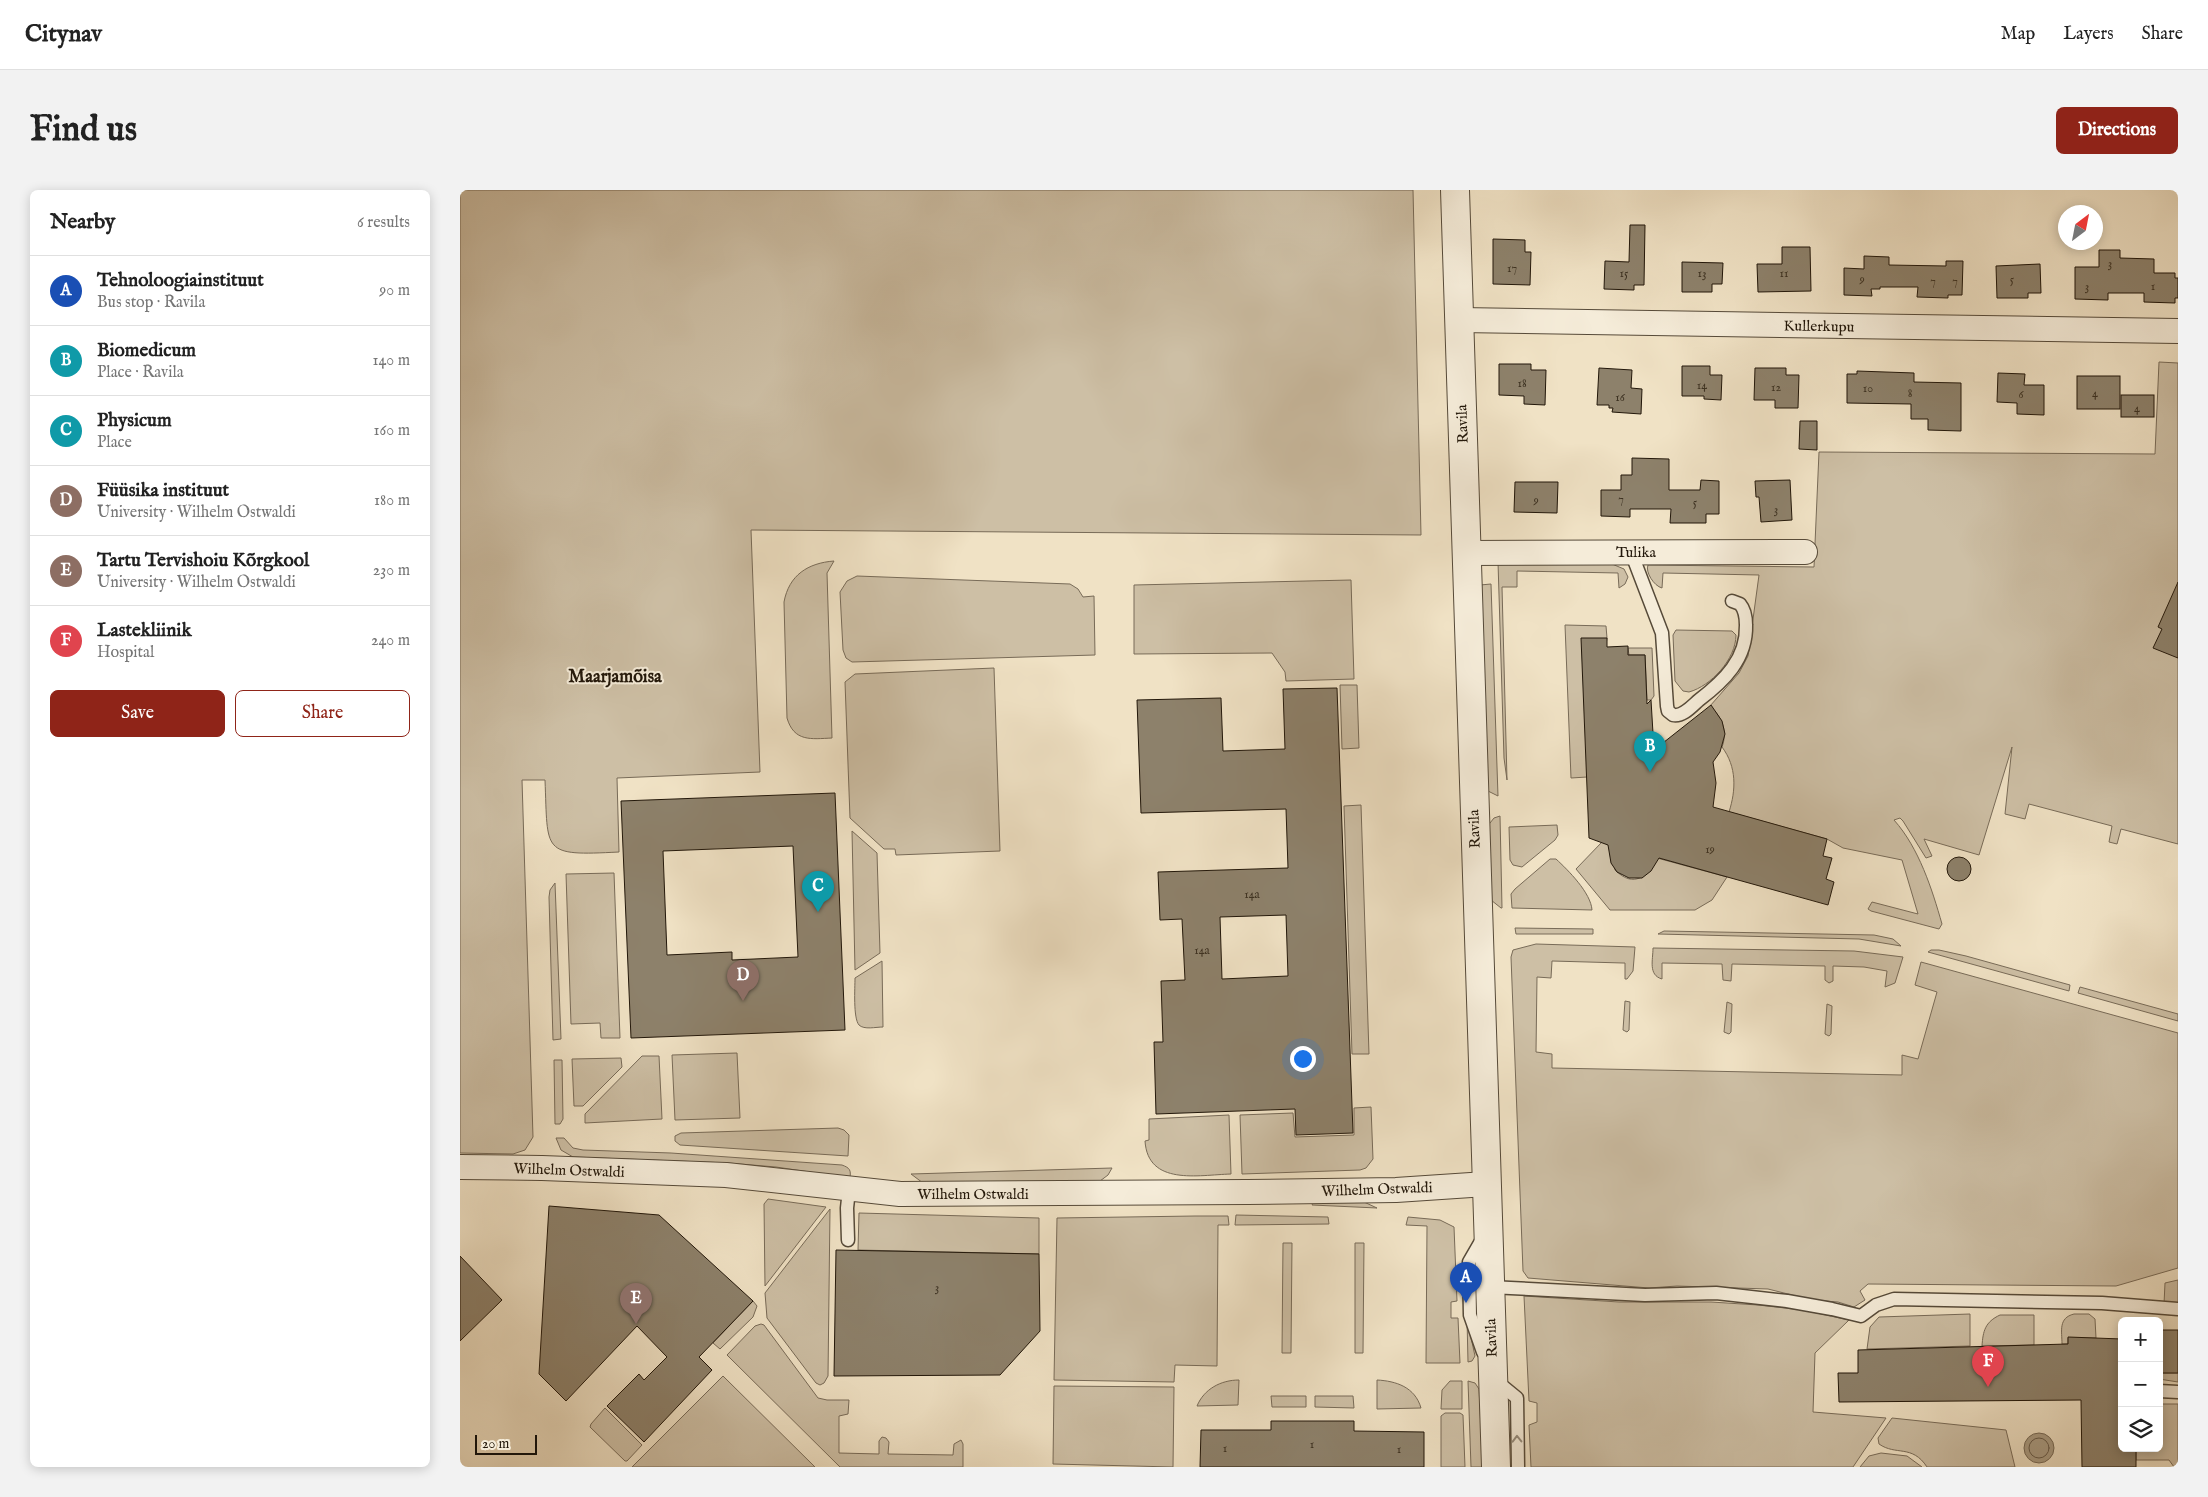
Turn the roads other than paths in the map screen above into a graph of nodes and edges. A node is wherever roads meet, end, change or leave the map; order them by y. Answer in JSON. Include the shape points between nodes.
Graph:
{"nodes":[{"id":1,"x":1455,"y":190,"type":"edge"},
{"id":2,"x":1460,"y":320,"type":"junction"},
{"id":3,"x":2178,"y":331,"type":"edge"},
{"id":4,"x":1631,"y":552,"type":"junction"},
{"id":5,"x":1805,"y":552,"type":"dead end"},
{"id":6,"x":1466,"y":553,"type":"junction"},
{"id":7,"x":1732,"y":601,"type":"dead end"},
{"id":8,"x":460,"y":1167,"type":"edge"},
{"id":9,"x":1486,"y":1184,"type":"junction"},
{"id":10,"x":849,"y":1190,"type":"junction"},
{"id":11,"x":1487,"y":1230,"type":"junction"},
{"id":12,"x":848,"y":1240,"type":"dead end"},
{"id":13,"x":1490,"y":1287,"type":"junction"},
{"id":14,"x":2178,"y":1309,"type":"edge"},
{"id":15,"x":1492,"y":1378,"type":"junction"},
{"id":16,"x":2163,"y":1390,"type":"edge"},
{"id":17,"x":2178,"y":1392,"type":"edge"},
{"id":18,"x":1496,"y":1467,"type":"edge"},
{"id":19,"x":1518,"y":1467,"type":"edge"}],
"edges":[{"from":1,"to":2,"type":"street","name":"Ravila"},
{"from":2,"to":3,"type":"street","name":"Kullerkupu"},
{"from":2,"to":6,"type":"street","name":"Ravila"},
{"from":4,"to":5,"type":"street","name":"Tulika"},
{"from":4,"to":6,"type":"street","name":"Tulika"},
{"from":4,"to":7,"type":"lane","via":[[1662,633],[1667,706],[1674,715],[1682,714],[1712,690],[1743,650],[1745,614],[1740,604]]},
{"from":6,"to":9,"type":"street","name":"Ravila"},
{"from":8,"to":10,"type":"street","name":"Wilhelm Ostwaldi","via":[[726,1175]]},
{"from":9,"to":10,"type":"street","name":"Wilhelm Ostwaldi","via":[[1396,1190],[1123,1194],[900,1194]]},
{"from":9,"to":11,"type":"street","name":"Ravila"},
{"from":10,"to":12,"type":"lane"},
{"from":11,"to":13,"type":"street","name":"Ravila"},
{"from":11,"to":15,"type":"lane","via":[[1469,1262],[1470,1315]]},
{"from":13,"to":14,"type":"lane","via":[[1645,1296],[1716,1293],[1787,1301],[1861,1316],[1876,1305],[1894,1299],[2102,1303]]},
{"from":13,"to":15,"type":"street","name":"Ravila"},
{"from":15,"to":18,"type":"street","name":"Ravila"},
{"from":19,"to":15,"type":"lane","one_way":true,"via":[[1517,1398]]},
{"from":16,"to":17,"type":"lane"}]}
